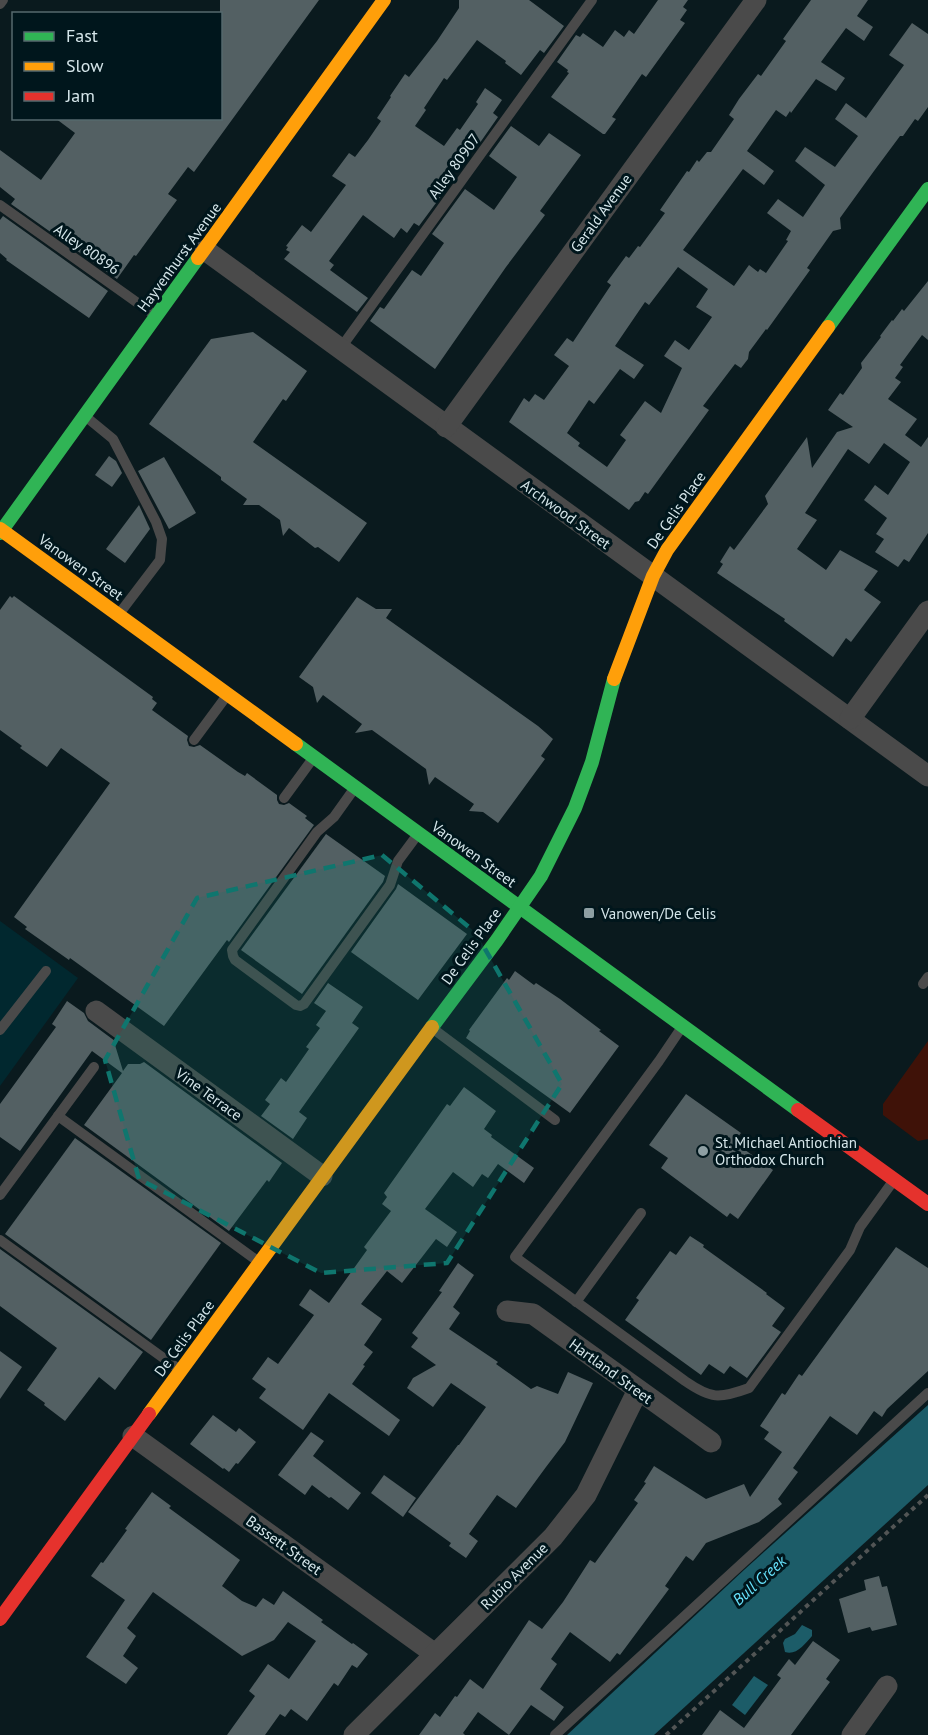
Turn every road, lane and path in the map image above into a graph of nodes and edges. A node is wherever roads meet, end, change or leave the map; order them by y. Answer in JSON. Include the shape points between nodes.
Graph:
{"nodes":[{"id":1,"x":384,"y":0,"type":"edge"},
{"id":2,"x":592,"y":0,"type":"edge"},
{"id":3,"x":756,"y":0,"type":"edge"},
{"id":4,"x":928,"y":189,"type":"edge"},
{"id":5,"x":0,"y":205,"type":"edge"},
{"id":6,"x":205,"y":250,"type":"junction"},
{"id":7,"x":157,"y":316,"type":"junction"},
{"id":8,"x":340,"y":349,"type":"junction"},
{"id":9,"x":85,"y":416,"type":"junction"},
{"id":10,"x":446,"y":427,"type":"junction"},
{"id":11,"x":1,"y":531,"type":"edge"},
{"id":12,"x":652,"y":576,"type":"junction"},
{"id":13,"x":928,"y":611,"type":"edge"},
{"id":14,"x":119,"y":614,"type":"junction"},
{"id":15,"x":228,"y":693,"type":"junction"},
{"id":16,"x":850,"y":719,"type":"junction"},
{"id":17,"x":194,"y":740,"type":"dead end"},
{"id":18,"x":314,"y":757,"type":"junction"},
{"id":19,"x":928,"y":776,"type":"edge"},
{"id":20,"x":356,"y":787,"type":"junction"},
{"id":21,"x":284,"y":798,"type":"dead end"},
{"id":22,"x":418,"y":833,"type":"junction"},
{"id":23,"x":519,"y":908,"type":"junction"},
{"id":24,"x":46,"y":971,"type":"dead end"},
{"id":25,"x":96,"y":1011,"type":"dead end"},
{"id":26,"x":683,"y":1025,"type":"junction"},
{"id":27,"x":432,"y":1028,"type":"junction"},
{"id":28,"x":0,"y":1030,"type":"edge"},
{"id":29,"x":93,"y":1067,"type":"dead end"},
{"id":30,"x":58,"y":1116,"type":"junction"},
{"id":31,"x":555,"y":1120,"type":"dead end"},
{"id":32,"x":322,"y":1176,"type":"junction"},
{"id":33,"x":894,"y":1180,"type":"junction"},
{"id":34,"x":0,"y":1196,"type":"edge"},
{"id":35,"x":928,"y":1204,"type":"edge"},
{"id":36,"x":641,"y":1213,"type":"dead end"},
{"id":37,"x":0,"y":1240,"type":"edge"},
{"id":38,"x":260,"y":1262,"type":"junction"},
{"id":39,"x":576,"y":1302,"type":"junction"},
{"id":40,"x":507,"y":1311,"type":"dead end"},
{"id":41,"x":181,"y":1371,"type":"junction"},
{"id":42,"x":638,"y":1390,"type":"junction"},
{"id":43,"x":928,"y":1394,"type":"edge"},
{"id":44,"x":133,"y":1436,"type":"junction"},
{"id":45,"x":711,"y":1442,"type":"dead end"},
{"id":46,"x":928,"y":1495,"type":"edge"},
{"id":47,"x":0,"y":1619,"type":"edge"},
{"id":48,"x":435,"y":1654,"type":"junction"},
{"id":49,"x":887,"y":1686,"type":"dead end"},
{"id":50,"x":354,"y":1735,"type":"edge"},
{"id":51,"x":555,"y":1735,"type":"edge"},
{"id":52,"x":666,"y":1735,"type":"edge"},
{"id":53,"x":852,"y":1735,"type":"edge"}],
"edges":[{"from":1,"to":6,"type":"main road","name":"Hayvenhurst Avenue"},
{"from":2,"to":8,"type":"lane","name":"Alley 80907"},
{"from":3,"to":10,"type":"street","name":"Gerald Avenue"},
{"from":4,"to":12,"type":"main road","name":"De Celis Place"},
{"from":5,"to":7,"type":"lane","name":"Alley 80896"},
{"from":6,"to":7,"type":"main road","name":"Hayvenhurst Avenue"},
{"from":6,"to":8,"type":"street","name":"Archwood Street"},
{"from":7,"to":9,"type":"main road","name":"Hayvenhurst Avenue"},
{"from":8,"to":10,"type":"street","name":"Archwood Street"},
{"from":9,"to":11,"type":"main road","name":"Hayvenhurst Avenue"},
{"from":9,"to":14,"type":"lane","via":[[113,439],[162,538],[160,560]]},
{"from":10,"to":12,"type":"street","name":"Archwood Street"},
{"from":11,"to":14,"type":"main road","name":"Vanowen Street"},
{"from":12,"to":16,"type":"street","name":"Archwood Street"},
{"from":12,"to":23,"type":"main road","name":"De Celis Place","via":[[617,668],[592,762],[575,808],[541,876]]},
{"from":13,"to":16,"type":"street"},
{"from":14,"to":15,"type":"main road","name":"Vanowen Street"},
{"from":15,"to":17,"type":"lane"},
{"from":15,"to":18,"type":"main road","name":"Vanowen Street"},
{"from":16,"to":19,"type":"street","name":"Archwood Street"},
{"from":18,"to":20,"type":"main road","name":"Vanowen Street"},
{"from":18,"to":21,"type":"lane"},
{"from":20,"to":22,"type":"main road","name":"Vanowen Street"},
{"from":20,"to":22,"type":"lane","via":[[317,832],[232,950],[235,960],[296,1005],[304,1004],[390,885],[398,861]]},
{"from":22,"to":23,"type":"main road","name":"Vanowen Street"},
{"from":23,"to":26,"type":"main road","name":"Vanowen Street"},
{"from":23,"to":27,"type":"main road","name":"De Celis Place"},
{"from":24,"to":28,"type":"lane"},
{"from":25,"to":32,"type":"street","name":"Vine Terrace"},
{"from":26,"to":33,"type":"main road","name":"Vanowen Street"},
{"from":26,"to":39,"type":"lane","via":[[515,1257]]},
{"from":27,"to":31,"type":"lane"},
{"from":27,"to":32,"type":"main road","name":"De Celis Place"},
{"from":29,"to":30,"type":"lane"},
{"from":30,"to":34,"type":"lane"},
{"from":30,"to":38,"type":"lane"},
{"from":32,"to":38,"type":"main road","name":"De Celis Place"},
{"from":33,"to":35,"type":"main road","name":"Vanowen Street"},
{"from":33,"to":39,"type":"lane","via":[[860,1227],[850,1250],[749,1388],[728,1396],[703,1394]]},
{"from":36,"to":39,"type":"lane"},
{"from":37,"to":41,"type":"lane"},
{"from":38,"to":41,"type":"main road","name":"De Celis Place"},
{"from":40,"to":42,"type":"street","name":"Hartland Street","via":[[533,1314]]},
{"from":41,"to":44,"type":"main road","name":"De Celis Place"},
{"from":42,"to":45,"type":"street","name":"Hartland Street"},
{"from":42,"to":48,"type":"street","name":"Rubio Avenue","via":[[586,1495],[553,1537]]},
{"from":43,"to":51,"type":"lane"},
{"from":44,"to":47,"type":"main road","name":"De Celis Place"},
{"from":44,"to":48,"type":"street","name":"Bassett Street"},
{"from":46,"to":52,"type":"path"},
{"from":48,"to":50,"type":"street","name":"Rubio Avenue"},
{"from":49,"to":53,"type":"street"}]}
